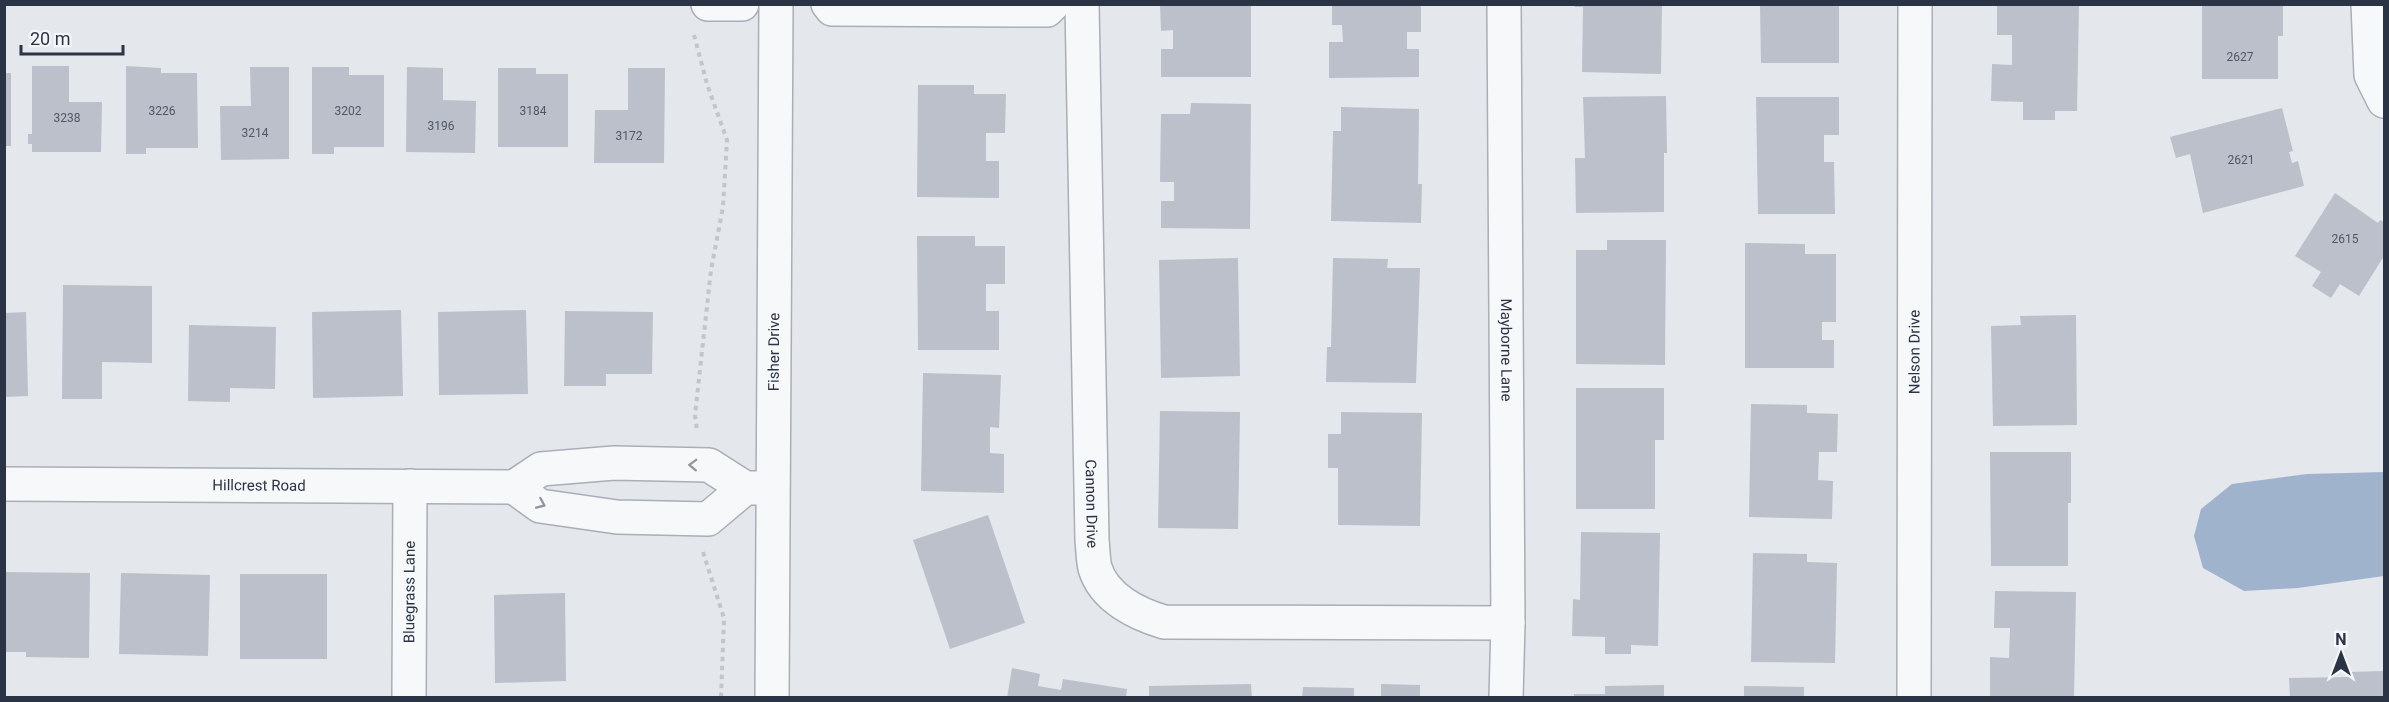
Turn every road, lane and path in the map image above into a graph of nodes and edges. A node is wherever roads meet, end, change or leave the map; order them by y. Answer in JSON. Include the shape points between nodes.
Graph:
{"nodes":[{"id":1,"x":742,"y":4,"type":"edge"},
{"id":2,"x":776,"y":4,"type":"edge"},
{"id":3,"x":828,"y":4,"type":"edge"},
{"id":4,"x":1053,"y":4,"type":"edge"},
{"id":5,"x":1082,"y":4,"type":"edge"},
{"id":6,"x":1504,"y":4,"type":"edge"},
{"id":7,"x":1915,"y":4,"type":"edge"},
{"id":8,"x":2368,"y":4,"type":"edge"},
{"id":9,"x":700,"y":15,"type":"edge"},
{"id":10,"x":2385,"y":101,"type":"edge"},
{"id":11,"x":698,"y":439,"type":"dead end"},
{"id":12,"x":4,"y":484,"type":"edge"},
{"id":13,"x":410,"y":486,"type":"junction"},
{"id":14,"x":514,"y":487,"type":"junction"},
{"id":15,"x":758,"y":488,"type":"junction"},
{"id":16,"x":702,"y":549,"type":"dead end"},
{"id":17,"x":1508,"y":623,"type":"junction"},
{"id":18,"x":410,"y":698,"type":"edge"},
{"id":19,"x":721,"y":698,"type":"edge"},
{"id":20,"x":772,"y":698,"type":"edge"},
{"id":21,"x":1506,"y":698,"type":"edge"},
{"id":22,"x":1914,"y":698,"type":"edge"}],
"edges":[{"from":1,"to":9,"type":"street"},
{"from":2,"to":15,"type":"street","name":"Fisher Drive"},
{"from":3,"to":4,"type":"street","via":[[832,9],[1028,10],[1047,10]]},
{"from":5,"to":17,"type":"street","name":"Cannon Drive","via":[[1092,540],[1096,569],[1107,588],[1142,615],[1164,622]]},
{"from":6,"to":17,"type":"street","name":"Mayborne Lane"},
{"from":7,"to":22,"type":"street","name":"Nelson Drive"},
{"from":8,"to":10,"type":"street","via":[[2371,75]]},
{"from":9,"to":11,"type":"path","via":[[707,84],[727,140],[723,207],[711,270],[695,415]]},
{"from":12,"to":13,"type":"street","name":"Hillcrest Road"},
{"from":13,"to":14,"type":"street","name":"Hillcrest Road"},
{"from":13,"to":18,"type":"street","name":"Bluegrass Lane"},
{"from":15,"to":14,"type":"street","one_way":true,"via":[[709,465],[614,463],[541,469]]},
{"from":14,"to":15,"type":"street","one_way":true,"via":[[540,506],[617,517],[708,519]]},
{"from":15,"to":20,"type":"street","name":"Fisher Drive"},
{"from":16,"to":19,"type":"path","via":[[724,618]]},
{"from":17,"to":21,"type":"street","name":"Mayborne Lane"}]}
